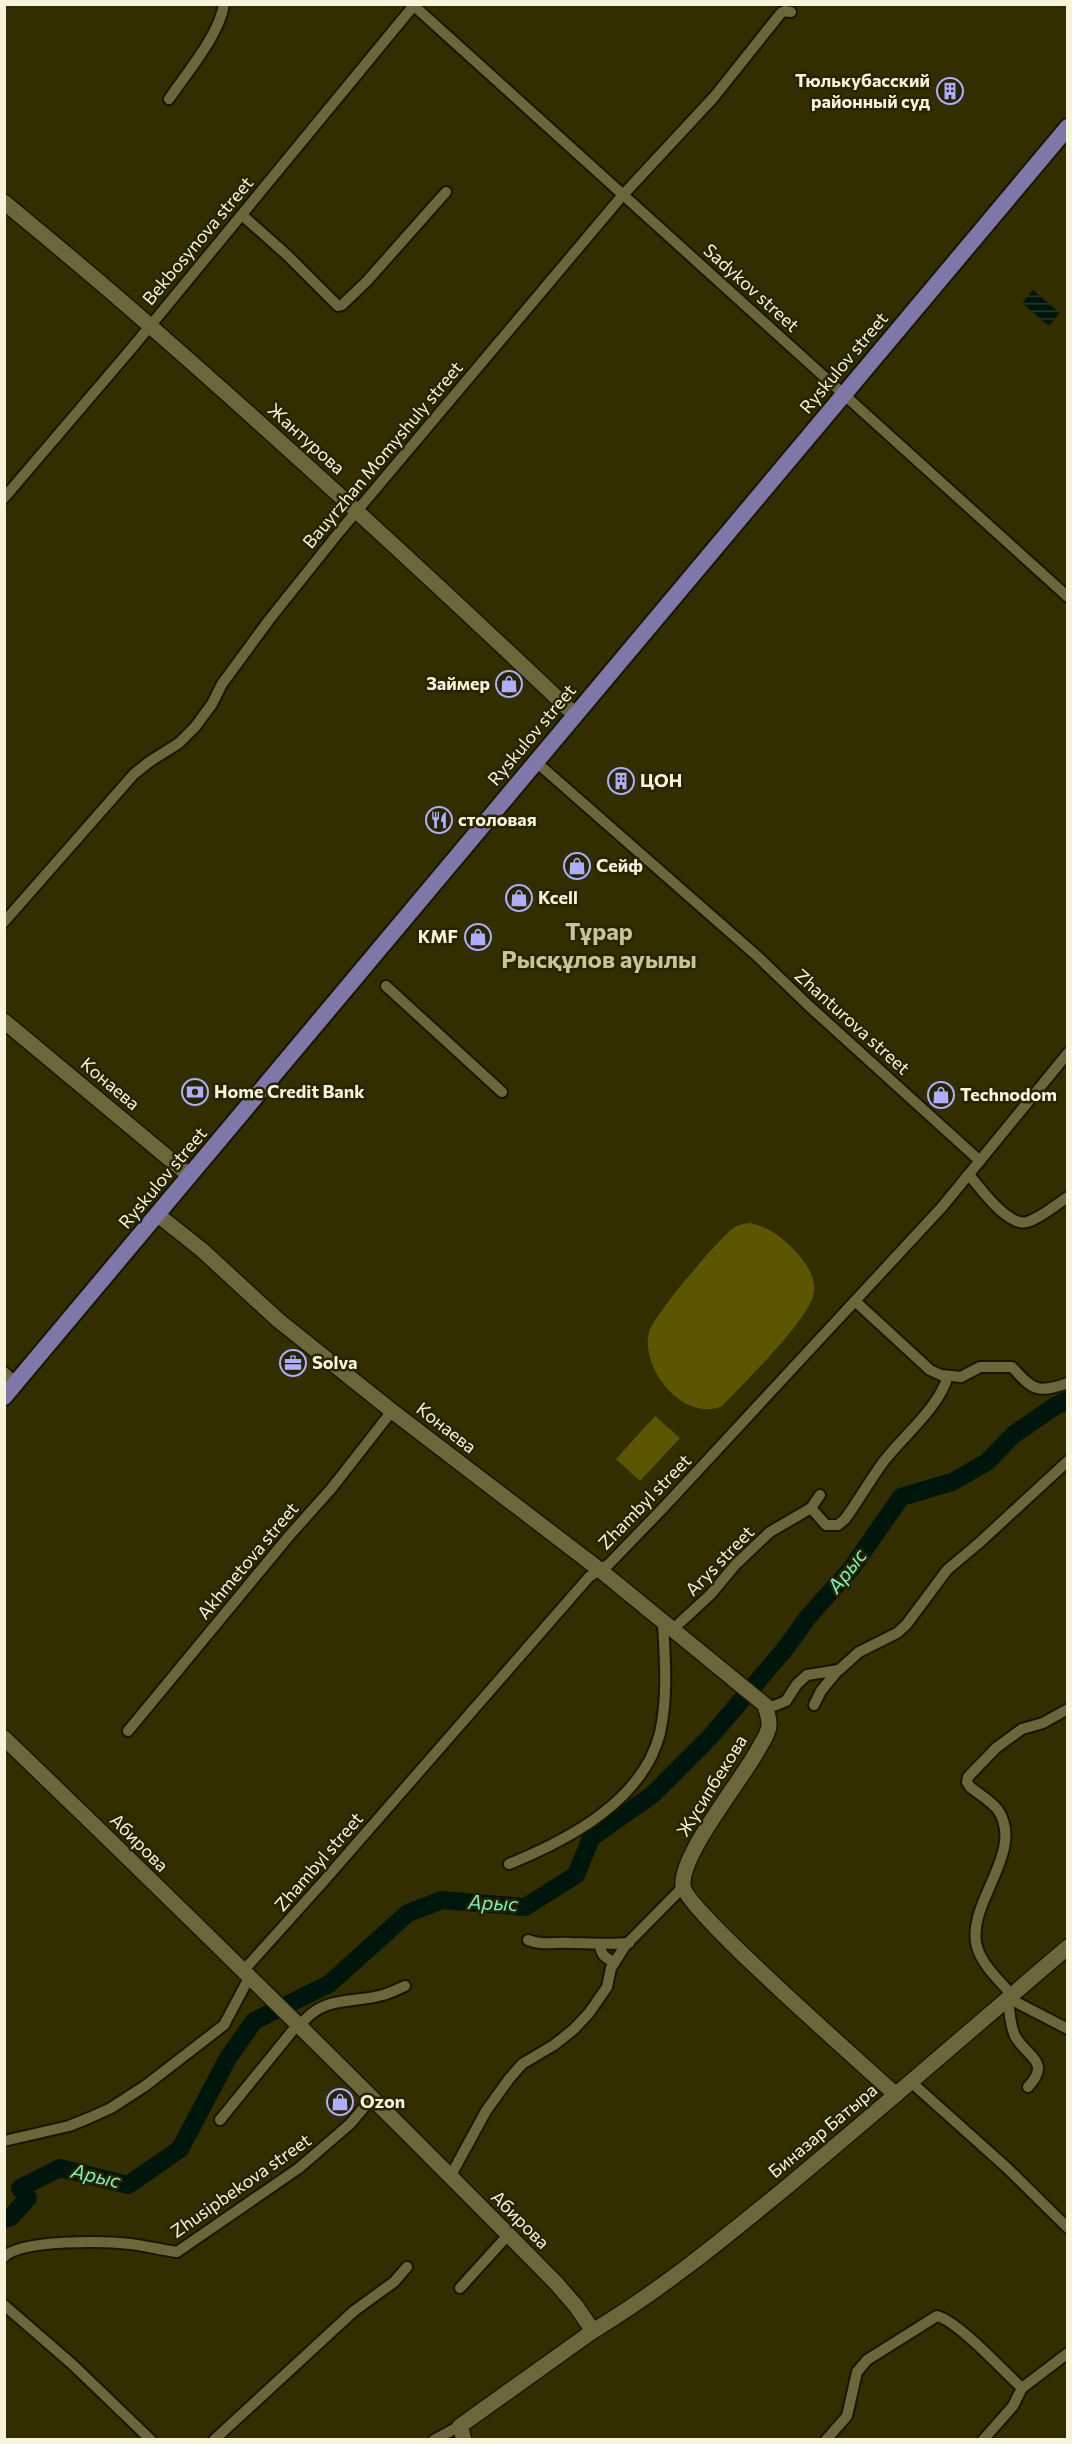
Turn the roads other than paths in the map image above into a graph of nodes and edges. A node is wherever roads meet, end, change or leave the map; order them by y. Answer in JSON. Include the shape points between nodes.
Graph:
{"nodes":[{"id":1,"x":224,"y":4,"type":"edge"},
{"id":2,"x":414,"y":5,"type":"edge"},
{"id":3,"x":791,"y":12,"type":"dead end"},
{"id":4,"x":170,"y":99,"type":"dead end"},
{"id":5,"x":1068,"y":127,"type":"edge"},
{"id":6,"x":446,"y":192,"type":"dead end"},
{"id":7,"x":622,"y":196,"type":"junction"},
{"id":8,"x":4,"y":202,"type":"edge"},
{"id":9,"x":242,"y":215,"type":"junction"},
{"id":10,"x":149,"y":325,"type":"junction"},
{"id":11,"x":842,"y":394,"type":"junction"},
{"id":12,"x":4,"y":498,"type":"edge"},
{"id":13,"x":357,"y":511,"type":"junction"},
{"id":14,"x":1068,"y":597,"type":"edge"},
{"id":15,"x":574,"y":714,"type":"junction"},
{"id":16,"x":536,"y":762,"type":"junction"},
{"id":17,"x":4,"y":922,"type":"edge"},
{"id":18,"x":386,"y":986,"type":"dead end"},
{"id":19,"x":4,"y":1020,"type":"edge"},
{"id":20,"x":1068,"y":1053,"type":"edge"},
{"id":21,"x":502,"y":1092,"type":"dead end"},
{"id":22,"x":981,"y":1161,"type":"junction"},
{"id":23,"x":190,"y":1176,"type":"junction"},
{"id":24,"x":970,"y":1176,"type":"junction"},
{"id":25,"x":1068,"y":1197,"type":"edge"},
{"id":26,"x":158,"y":1215,"type":"junction"},
{"id":27,"x":855,"y":1300,"type":"junction"},
{"id":28,"x":948,"y":1376,"type":"junction"},
{"id":29,"x":10,"y":1377,"type":"edge"},
{"id":30,"x":1068,"y":1383,"type":"edge"},
{"id":31,"x":4,"y":1397,"type":"edge"},
{"id":32,"x":392,"y":1411,"type":"junction"},
{"id":33,"x":1068,"y":1461,"type":"edge"},
{"id":34,"x":820,"y":1495,"type":"dead end"},
{"id":35,"x":811,"y":1508,"type":"junction"},
{"id":36,"x":600,"y":1570,"type":"junction"},
{"id":37,"x":667,"y":1626,"type":"junction"},
{"id":38,"x":839,"y":1670,"type":"junction"},
{"id":39,"x":765,"y":1705,"type":"junction"},
{"id":40,"x":814,"y":1705,"type":"dead end"},
{"id":41,"x":1068,"y":1709,"type":"edge"},
{"id":42,"x":128,"y":1731,"type":"dead end"},
{"id":43,"x":4,"y":1738,"type":"edge"},
{"id":44,"x":509,"y":1864,"type":"dead end"},
{"id":45,"x":683,"y":1887,"type":"junction"},
{"id":46,"x":528,"y":1940,"type":"dead end"},
{"id":47,"x":629,"y":1943,"type":"junction"},
{"id":48,"x":600,"y":1945,"type":"junction"},
{"id":49,"x":1068,"y":1947,"type":"edge"},
{"id":50,"x":615,"y":1962,"type":"junction"},
{"id":51,"x":249,"y":1975,"type":"junction"},
{"id":52,"x":405,"y":1986,"type":"dead end"},
{"id":53,"x":1010,"y":1996,"type":"junction"},
{"id":54,"x":296,"y":2022,"type":"junction"},
{"id":55,"x":1068,"y":2029,"type":"edge"},
{"id":56,"x":911,"y":2082,"type":"junction"},
{"id":57,"x":1029,"y":2087,"type":"dead end"},
{"id":58,"x":897,"y":2095,"type":"junction"},
{"id":59,"x":372,"y":2098,"type":"junction"},
{"id":60,"x":220,"y":2120,"type":"dead end"},
{"id":61,"x":4,"y":2141,"type":"edge"},
{"id":62,"x":450,"y":2177,"type":"junction"},
{"id":63,"x":1068,"y":2228,"type":"edge"},
{"id":64,"x":508,"y":2235,"type":"junction"},
{"id":65,"x":4,"y":2257,"type":"edge"},
{"id":66,"x":407,"y":2267,"type":"dead end"},
{"id":67,"x":460,"y":2288,"type":"dead end"},
{"id":68,"x":4,"y":2305,"type":"edge"},
{"id":69,"x":593,"y":2331,"type":"junction"},
{"id":70,"x":1068,"y":2353,"type":"edge"},
{"id":71,"x":1022,"y":2388,"type":"junction"},
{"id":72,"x":462,"y":2433,"type":"edge"},
{"id":73,"x":151,"y":2439,"type":"edge"},
{"id":74,"x":214,"y":2439,"type":"edge"},
{"id":75,"x":434,"y":2439,"type":"edge"},
{"id":76,"x":826,"y":2439,"type":"edge"},
{"id":77,"x":983,"y":2439,"type":"edge"}],
"edges":[{"from":1,"to":4,"type":"street","via":[[223,16]]},
{"from":2,"to":7,"type":"street","name":"Sadykov street"},
{"from":2,"to":9,"type":"street","name":"Bekbosynova street"},
{"from":3,"to":7,"type":"street","name":"Bauyrzhan Momyshuly street","via":[[781,13],[714,97]]},
{"from":5,"to":11,"type":"main road","name":"Ryskulov street"},
{"from":6,"to":9,"type":"street","via":[[368,280],[338,306]]},
{"from":7,"to":11,"type":"street","name":"Sadykov street"},
{"from":7,"to":13,"type":"street","name":"Bauyrzhan Momyshuly street"},
{"from":8,"to":10,"type":"street","name":"Жантурова"},
{"from":9,"to":10,"type":"street","name":"Bekbosynova street"},
{"from":10,"to":12,"type":"street","name":"Bekbosynova street"},
{"from":10,"to":13,"type":"street","name":"Жантурова"},
{"from":11,"to":14,"type":"street","name":"Sadykov street"},
{"from":11,"to":15,"type":"main road","name":"Ryskulov street"},
{"from":13,"to":15,"type":"street","name":"Жантурова"},
{"from":13,"to":17,"type":"street","name":"Bauyrzhan Momyshuly street","via":[[269,620],[195,727],[134,774]]},
{"from":15,"to":16,"type":"main road","name":"Ryskulov street"},
{"from":16,"to":22,"type":"street","name":"Zhanturova street","via":[[756,955]]},
{"from":16,"to":23,"type":"main road","name":"Ryskulov street"},
{"from":18,"to":21,"type":"street"},
{"from":19,"to":23,"type":"street","name":"Конаева"},
{"from":20,"to":22,"type":"street","name":"Zhambyl street"},
{"from":22,"to":24,"type":"street","name":"Zhambyl street"},
{"from":23,"to":26,"type":"main road","name":"Ryskulov street"},
{"from":24,"to":25,"type":"street","via":[[1016,1222],[1026,1222]]},
{"from":24,"to":27,"type":"street","name":"Zhambyl street"},
{"from":26,"to":29,"type":"main road","name":"Ryskulov street"},
{"from":26,"to":32,"type":"street","name":"Конаева","via":[[278,1320]]},
{"from":27,"to":28,"type":"street","via":[[930,1370]]},
{"from":27,"to":36,"type":"street","name":"Zhambyl street","via":[[664,1507]]},
{"from":28,"to":30,"type":"street","via":[[961,1377],[980,1367],[1012,1367],[1030,1386],[1049,1390]]},
{"from":28,"to":35,"type":"street","via":[[933,1404],[838,1525],[826,1525]]},
{"from":29,"to":31,"type":"main road","name":"Ryskulov street"},
{"from":32,"to":36,"type":"street","name":"Конаева"},
{"from":32,"to":42,"type":"street","name":"Akhmetova street"},
{"from":33,"to":38,"type":"street","via":[[947,1570],[906,1625],[859,1652]]},
{"from":34,"to":35,"type":"street","name":"Arys street"},
{"from":35,"to":37,"type":"street","name":"Arys street","via":[[770,1532],[711,1594]]},
{"from":36,"to":37,"type":"street","name":"Конаева"},
{"from":36,"to":51,"type":"street","name":"Zhambyl street","via":[[589,1577],[508,1667]]},
{"from":37,"to":39,"type":"street","name":"Конаева"},
{"from":37,"to":44,"type":"street","via":[[659,1735],[637,1780],[614,1806],[572,1835]]},
{"from":38,"to":39,"type":"street","via":[[807,1675],[786,1701]]},
{"from":38,"to":40,"type":"street"},
{"from":39,"to":45,"type":"street","name":"Жусипбекова","via":[[770,1724],[765,1736],[702,1835],[688,1862]]},
{"from":41,"to":53,"type":"street","via":[[1022,1729],[996,1748],[968,1777],[970,1786],[998,1811],[1005,1835],[996,1874],[980,1913],[976,1944]]},
{"from":43,"to":51,"type":"street","name":"Абирова"},
{"from":45,"to":47,"type":"street"},
{"from":45,"to":58,"type":"street","via":[[715,1928]]},
{"from":46,"to":48,"type":"street"},
{"from":47,"to":48,"type":"street"},
{"from":47,"to":50,"type":"street"},
{"from":48,"to":50,"type":"street","via":[[601,1953]]},
{"from":49,"to":53,"type":"street","name":"Биназар Батыра"},
{"from":50,"to":62,"type":"street","via":[[607,1987],[589,2013],[554,2045],[522,2064],[509,2079],[486,2110]]},
{"from":51,"to":54,"type":"street","name":"Абирова"},
{"from":51,"to":61,"type":"street","name":"Zhambyl street","via":[[224,2025],[145,2086],[111,2108],[79,2122]]},
{"from":52,"to":54,"type":"street","via":[[383,1995],[337,2001]]},
{"from":53,"to":55,"type":"street"},
{"from":53,"to":56,"type":"street","name":"Биназар Батыра"},
{"from":53,"to":57,"type":"street","via":[[1014,2034],[1039,2066],[1039,2073]]},
{"from":54,"to":59,"type":"street","name":"Абирова"},
{"from":54,"to":60,"type":"street"},
{"from":56,"to":58,"type":"street","name":"Биназар Батыра"},
{"from":56,"to":63,"type":"street"},
{"from":58,"to":69,"type":"street","name":"Биназар Батыра","via":[[719,2244]]},
{"from":59,"to":62,"type":"street","name":"Абирова"},
{"from":59,"to":65,"type":"street","name":"Zhusipbekova street","via":[[350,2124],[299,2168],[177,2252],[130,2244],[38,2244],[10,2251]]},
{"from":62,"to":64,"type":"street","name":"Абирова"},
{"from":64,"to":67,"type":"street"},
{"from":64,"to":69,"type":"street","name":"Абирова","via":[[576,2306]]},
{"from":66,"to":74,"type":"street"},
{"from":68,"to":73,"type":"street"},
{"from":69,"to":72,"type":"street"},
{"from":70,"to":71,"type":"street"},
{"from":71,"to":76,"type":"street","via":[[959,2330],[937,2316],[867,2360],[857,2372],[847,2416]]},
{"from":71,"to":77,"type":"street","via":[[1013,2406]]},
{"from":72,"to":75,"type":"street"}]}
